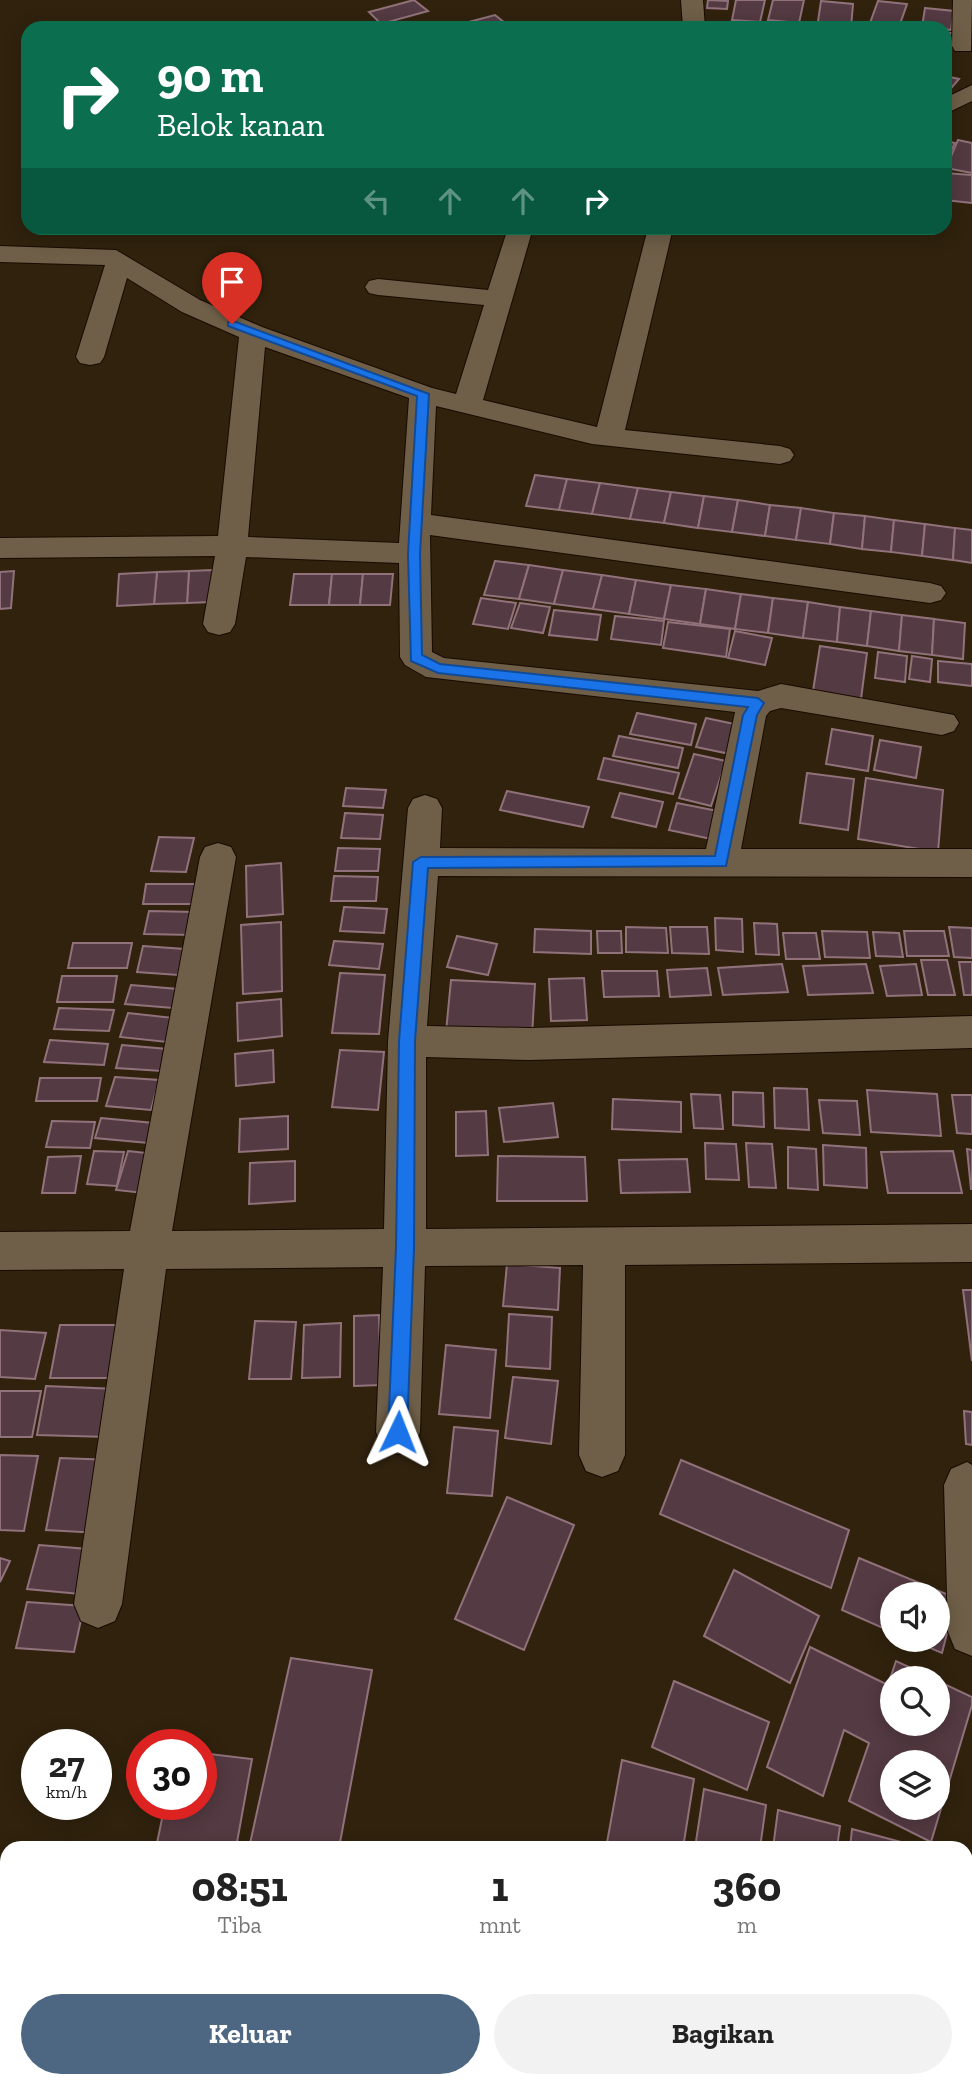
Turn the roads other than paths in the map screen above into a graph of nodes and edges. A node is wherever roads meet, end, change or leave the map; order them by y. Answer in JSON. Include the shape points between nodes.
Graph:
{"nodes":[{"id":1,"x":692,"y":0,"type":"edge"},
{"id":2,"x":964,"y":0,"type":"edge"},
{"id":3,"x":694,"y":21,"type":"edge"},
{"id":4,"x":963,"y":46,"type":"dead end"},
{"id":5,"x":972,"y":92,"type":"edge"},
{"id":6,"x":952,"y":103,"type":"edge"},
{"id":7,"x":518,"y":235,"type":"edge"},
{"id":8,"x":659,"y":235,"type":"edge"},
{"id":9,"x":0,"y":254,"type":"edge"},
{"id":10,"x":119,"y":261,"type":"junction"},
{"id":11,"x":377,"y":287,"type":"dead end"},
{"id":12,"x":498,"y":299,"type":"junction"},
{"id":13,"x":253,"y":333,"type":"junction"},
{"id":14,"x":90,"y":357,"type":"dead end"},
{"id":15,"x":423,"y":394,"type":"junction"},
{"id":16,"x":467,"y":405,"type":"junction"},
{"id":17,"x":609,"y":436,"type":"junction"},
{"id":18,"x":780,"y":455,"type":"dead end"},
{"id":19,"x":416,"y":523,"type":"junction"},
{"id":20,"x":232,"y":546,"type":"junction"},
{"id":21,"x":0,"y":548,"type":"edge"},
{"id":22,"x":414,"y":554,"type":"junction"},
{"id":23,"x":930,"y":593,"type":"dead end"},
{"id":24,"x":219,"y":624,"type":"dead end"},
{"id":25,"x":758,"y":703,"type":"junction"},
{"id":26,"x":942,"y":723,"type":"dead end"},
{"id":27,"x":425,"y":808,"type":"dead end"},
{"id":28,"x":218,"y":857,"type":"dead end"},
{"id":29,"x":421,"y":862,"type":"junction"},
{"id":30,"x":721,"y":862,"type":"junction"},
{"id":31,"x":972,"y":863,"type":"edge"},
{"id":32,"x":972,"y":1032,"type":"edge"},
{"id":33,"x":407,"y":1041,"type":"junction"},
{"id":34,"x":972,"y":1243,"type":"edge"},
{"id":35,"x":604,"y":1244,"type":"junction"},
{"id":36,"x":405,"y":1248,"type":"junction"},
{"id":37,"x":148,"y":1250,"type":"junction"},
{"id":38,"x":0,"y":1251,"type":"edge"},
{"id":39,"x":398,"y":1432,"type":"dead end"},
{"id":40,"x":602,"y":1455,"type":"dead end"},
{"id":41,"x":967,"y":1485,"type":"dead end"},
{"id":42,"x":98,"y":1604,"type":"dead end"},
{"id":43,"x":972,"y":1632,"type":"edge"}],
"edges":[{"from":1,"to":3,"type":"street"},
{"from":2,"to":4,"type":"street"},
{"from":5,"to":6,"type":"street"},
{"from":7,"to":12,"type":"street"},
{"from":8,"to":17,"type":"street"},
{"from":9,"to":10,"type":"street","via":[[95,254]]},
{"from":10,"to":13,"type":"street","via":[[191,306]]},
{"from":10,"to":14,"type":"street"},
{"from":11,"to":12,"type":"street"},
{"from":12,"to":16,"type":"street"},
{"from":13,"to":15,"type":"street"},
{"from":13,"to":20,"type":"street"},
{"from":15,"to":16,"type":"street"},
{"from":15,"to":19,"type":"street"},
{"from":16,"to":17,"type":"street","via":[[574,432]]},
{"from":17,"to":18,"type":"street"},
{"from":19,"to":22,"type":"street"},
{"from":19,"to":23,"type":"street"},
{"from":20,"to":21,"type":"street"},
{"from":20,"to":22,"type":"street"},
{"from":20,"to":24,"type":"street"},
{"from":22,"to":25,"type":"street","via":[[414,648],[424,663]]},
{"from":25,"to":26,"type":"street","via":[[781,695]]},
{"from":25,"to":30,"type":"street","via":[[750,715]]},
{"from":27,"to":29,"type":"street"},
{"from":28,"to":37,"type":"street"},
{"from":29,"to":30,"type":"street"},
{"from":29,"to":33,"type":"street"},
{"from":30,"to":31,"type":"street"},
{"from":32,"to":33,"type":"street","via":[[529,1044]]},
{"from":33,"to":36,"type":"street"},
{"from":34,"to":35,"type":"street"},
{"from":35,"to":36,"type":"street"},
{"from":35,"to":40,"type":"street"},
{"from":36,"to":37,"type":"street"},
{"from":36,"to":39,"type":"street"},
{"from":37,"to":38,"type":"street"},
{"from":37,"to":42,"type":"street"},
{"from":41,"to":43,"type":"street"}]}
